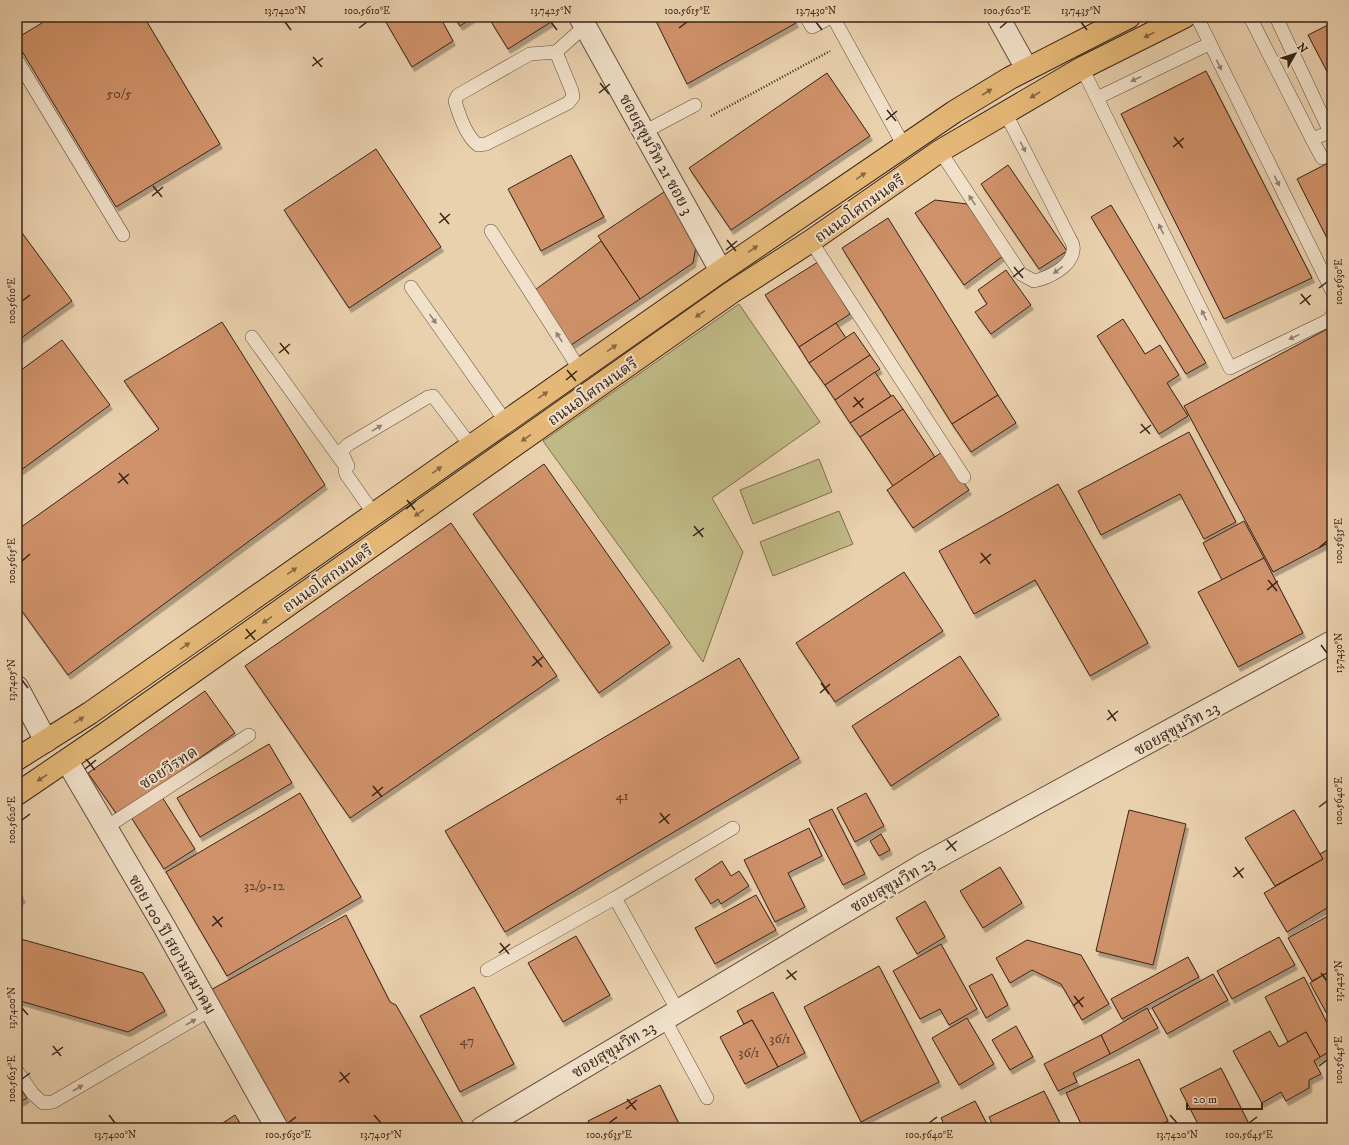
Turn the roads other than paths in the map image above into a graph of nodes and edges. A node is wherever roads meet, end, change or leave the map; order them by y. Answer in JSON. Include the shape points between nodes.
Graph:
{"nodes":[{"id":1,"x":806,"y":17,"type":"edge"},
{"id":2,"x":832,"y":17,"type":"edge"},
{"id":3,"x":998,"y":17,"type":"edge"},
{"id":4,"x":1129,"y":17,"type":"edge"},
{"id":5,"x":1184,"y":17,"type":"edge"},
{"id":6,"x":1197,"y":17,"type":"edge"},
{"id":7,"x":1250,"y":17,"type":"edge"},
{"id":8,"x":1276,"y":17,"type":"edge"},
{"id":9,"x":583,"y":22,"type":"edge"},
{"id":10,"x":1209,"y":44,"type":"junction"},
{"id":11,"x":556,"y":52,"type":"junction"},
{"id":12,"x":17,"y":60,"type":"edge"},
{"id":13,"x":1082,"y":68,"type":"junction"},
{"id":14,"x":1027,"y":69,"type":"junction"},
{"id":15,"x":1097,"y":98,"type":"junction"},
{"id":16,"x":695,"y":104,"type":"dead end"},
{"id":17,"x":1005,"y":112,"type":"junction"},
{"id":18,"x":644,"y":132,"type":"junction"},
{"id":19,"x":1312,"y":139,"type":"junction"},
{"id":20,"x":904,"y":146,"type":"junction"},
{"id":21,"x":940,"y":152,"type":"junction"},
{"id":22,"x":1322,"y":158,"type":"dead end"},
{"id":23,"x":491,"y":231,"type":"dead end"},
{"id":24,"x":123,"y":235,"type":"dead end"},
{"id":25,"x":811,"y":240,"type":"junction"},
{"id":26,"x":721,"y":271,"type":"junction"},
{"id":27,"x":411,"y":287,"type":"dead end"},
{"id":28,"x":1332,"y":292,"type":"edge"},
{"id":29,"x":1331,"y":320,"type":"edge"},
{"id":30,"x":252,"y":337,"type":"dead end"},
{"id":31,"x":580,"y":370,"type":"junction"},
{"id":32,"x":506,"y":422,"type":"junction"},
{"id":33,"x":471,"y":446,"type":"junction"},
{"id":34,"x":346,"y":468,"type":"junction"},
{"id":35,"x":964,"y":477,"type":"dead end"},
{"id":36,"x":374,"y":514,"type":"junction"},
{"id":37,"x":1332,"y":642,"type":"edge"},
{"id":38,"x":17,"y":687,"type":"edge"},
{"id":39,"x":249,"y":734,"type":"dead end"},
{"id":40,"x":46,"y":741,"type":"junction"},
{"id":41,"x":17,"y":759,"type":"edge"},
{"id":42,"x":67,"y":762,"type":"junction"},
{"id":43,"x":17,"y":794,"type":"edge"},
{"id":44,"x":105,"y":828,"type":"junction"},
{"id":45,"x":733,"y":828,"type":"dead end"},
{"id":46,"x":615,"y":898,"type":"junction"},
{"id":47,"x":487,"y":970,"type":"dead end"},
{"id":48,"x":210,"y":1010,"type":"junction"},
{"id":49,"x":671,"y":1015,"type":"junction"},
{"id":50,"x":17,"y":1071,"type":"edge"},
{"id":51,"x":707,"y":1098,"type":"dead end"},
{"id":52,"x":277,"y":1128,"type":"edge"},
{"id":53,"x":482,"y":1128,"type":"edge"}],
"edges":[{"from":1,"to":2,"type":"lane","via":[[812,28]]},
{"from":2,"to":20,"type":"lane"},
{"from":3,"to":14,"type":"street"},
{"from":4,"to":14,"type":"main road","name":"ถนนอโศกมนตรี"},
{"from":5,"to":13,"type":"main road","name":"ถนนอโศกมนตรี","one_way":true},
{"from":6,"to":10,"type":"lane"},
{"from":7,"to":19,"type":"lane"},
{"from":8,"to":19,"type":"lane","via":[[1330,132]]},
{"from":9,"to":11,"type":"lane"},
{"from":9,"to":18,"type":"street","name":"ซอยสุขุมวิท 21 ซอย 3"},
{"from":10,"to":15,"type":"lane","one_way":true},
{"from":10,"to":28,"type":"lane","one_way":true},
{"from":11,"to":11,"type":"lane","via":[[530,54],[458,95],[455,101],[457,108],[472,141],[478,145],[486,144],[568,103],[573,97],[572,91]]},
{"from":12,"to":24,"type":"lane"},
{"from":13,"to":15,"type":"lane"},
{"from":13,"to":17,"type":"main road","name":"ถนนอโศกมนตรี","one_way":true},
{"from":20,"to":14,"type":"main road","name":"ถนนอโศกมนตรี","one_way":true,"via":[[954,112]]},
{"from":29,"to":15,"type":"lane","one_way":true,"via":[[1230,368]]},
{"from":16,"to":18,"type":"lane"},
{"from":17,"to":21,"type":"main road","name":"ถนนอโศกมนตรี"},
{"from":17,"to":21,"type":"lane","one_way":true,"via":[[1074,250],[1070,261],[1047,279],[1034,281],[1021,274]]},
{"from":18,"to":26,"type":"street","name":"ซอยสุขุมวิท 21 ซอย 3"},
{"from":19,"to":22,"type":"lane"},
{"from":26,"to":20,"type":"main road","name":"ถนนอโศกมนตรี","one_way":true},
{"from":21,"to":25,"type":"main road","name":"ถนนอโศกมนตรี"},
{"from":31,"to":23,"type":"lane","one_way":true},
{"from":25,"to":35,"type":"lane"},
{"from":25,"to":42,"type":"main road","name":"ถนนอโศกมนตรี","one_way":true,"via":[[732,292]]},
{"from":31,"to":26,"type":"main road","name":"ถนนอโศกมนตรี","one_way":true},
{"from":27,"to":32,"type":"lane","one_way":true},
{"from":30,"to":34,"type":"lane"},
{"from":32,"to":31,"type":"main road","name":"ถนนอโศกมนตรี","one_way":true},
{"from":32,"to":33,"type":"main road","name":"ถนนอโศกมนตรี"},
{"from":34,"to":33,"type":"lane","one_way":true,"via":[[348,465],[342,455],[344,448],[431,396],[438,400]]},
{"from":36,"to":33,"type":"main road","name":"ถนนอโศกมนตรี","one_way":true},
{"from":34,"to":36,"type":"lane","via":[[346,474]]},
{"from":40,"to":36,"type":"main road","name":"ถนนอโศกมนตรี","one_way":true},
{"from":37,"to":49,"type":"street","name":"ซอยสุขุมวิท 23","via":[[923,865]]},
{"from":38,"to":40,"type":"street"},
{"from":39,"to":44,"type":"lane","name":"ซอยวีรทด"},
{"from":40,"to":41,"type":"main road","name":"ถนนอโศกมนตรี"},
{"from":42,"to":43,"type":"main road","name":"ถนนอโศกมนตรี","one_way":true},
{"from":42,"to":44,"type":"street","name":"ซอย 100 ปี สยามสมาคม"},
{"from":44,"to":48,"type":"street","name":"ซอย 100 ปี สยามสมาคม"},
{"from":45,"to":46,"type":"lane"},
{"from":46,"to":47,"type":"lane"},
{"from":46,"to":49,"type":"lane"},
{"from":50,"to":48,"type":"lane","one_way":true,"via":[[33,1094],[44,1103],[53,1102]]},
{"from":48,"to":52,"type":"street","name":"ซอย 100 ปี สยามสมาคม"},
{"from":49,"to":51,"type":"lane"},
{"from":49,"to":53,"type":"street","name":"ซอยสุขุมวิท 23"}]}
